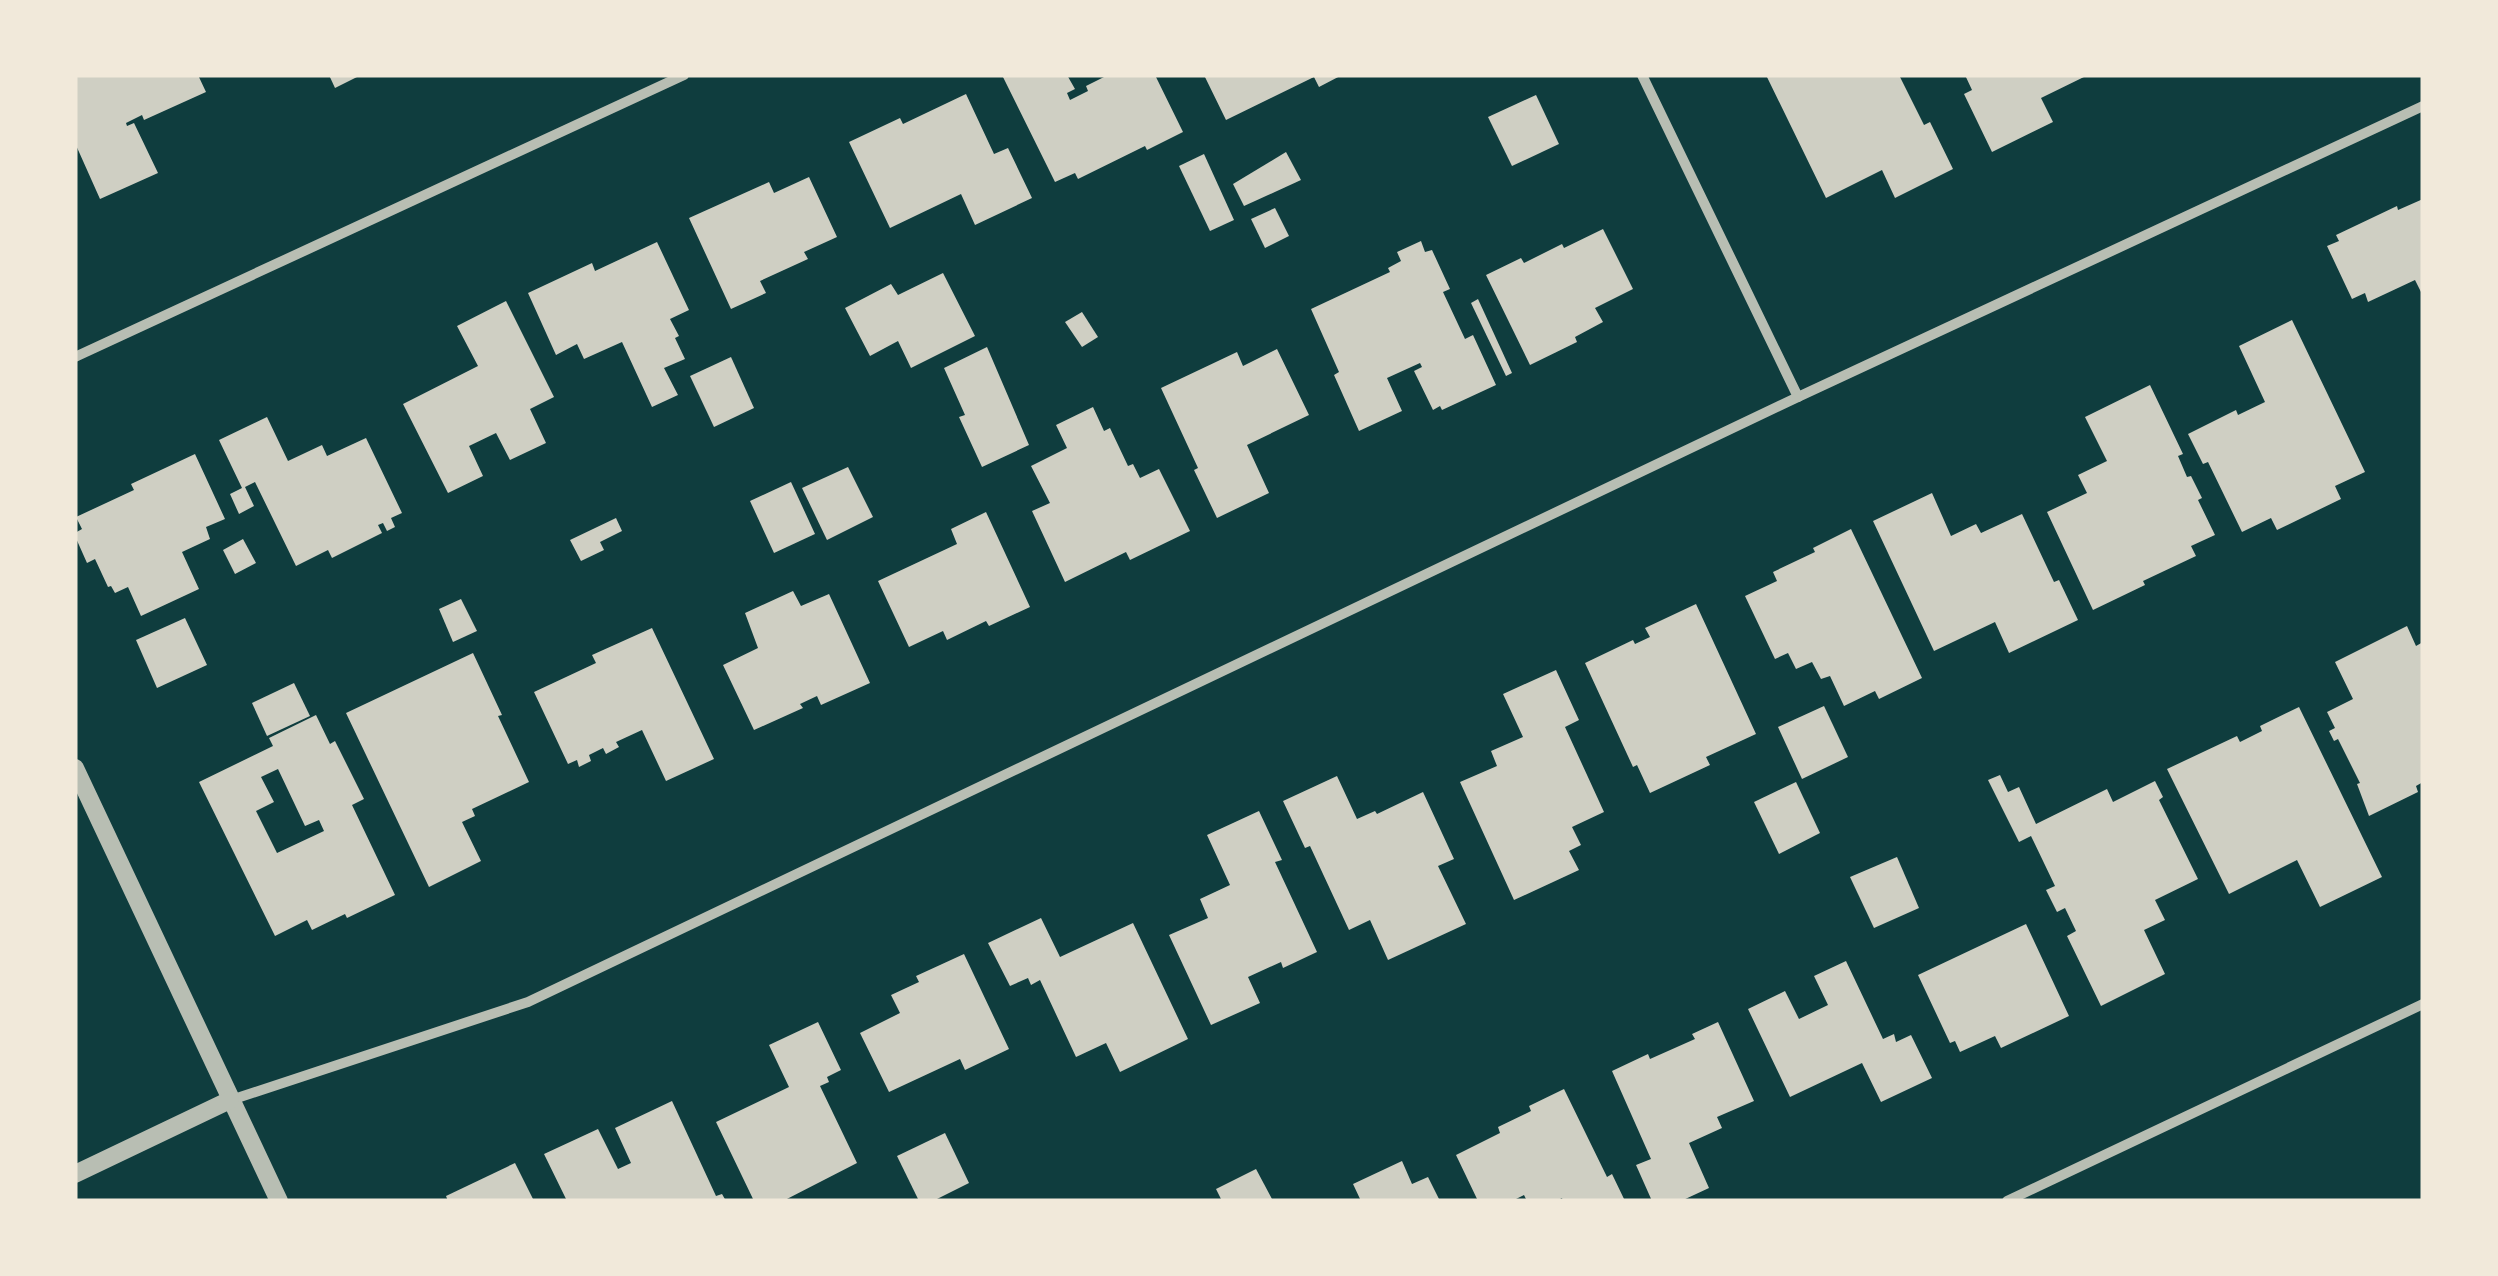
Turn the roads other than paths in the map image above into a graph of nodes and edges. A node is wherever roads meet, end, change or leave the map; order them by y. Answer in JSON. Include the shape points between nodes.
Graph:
{"nodes":[{"id":1,"x":684,"y":75,"type":"edge"},
{"id":2,"x":1642,"y":75,"type":"edge"},
{"id":3,"x":2423,"y":106,"type":"edge"},
{"id":4,"x":75,"y":358,"type":"edge"},
{"id":5,"x":1798,"y":398,"type":"junction"},
{"id":6,"x":75,"y":768,"type":"edge"},
{"id":7,"x":2423,"y":1004,"type":"edge"},
{"id":8,"x":230,"y":1100,"type":"junction"},
{"id":9,"x":75,"y":1174,"type":"edge"},
{"id":10,"x":279,"y":1201,"type":"edge"},
{"id":11,"x":2007,"y":1201,"type":"edge"}],
"edges":[{"from":1,"to":4,"type":"street"},
{"from":2,"to":5,"type":"street"},
{"from":3,"to":5,"type":"street"},
{"from":5,"to":8,"type":"street","via":[[528,1002]]},
{"from":6,"to":8,"type":"street"},
{"from":7,"to":11,"type":"street"},
{"from":8,"to":9,"type":"street"},
{"from":8,"to":10,"type":"street"}]}
